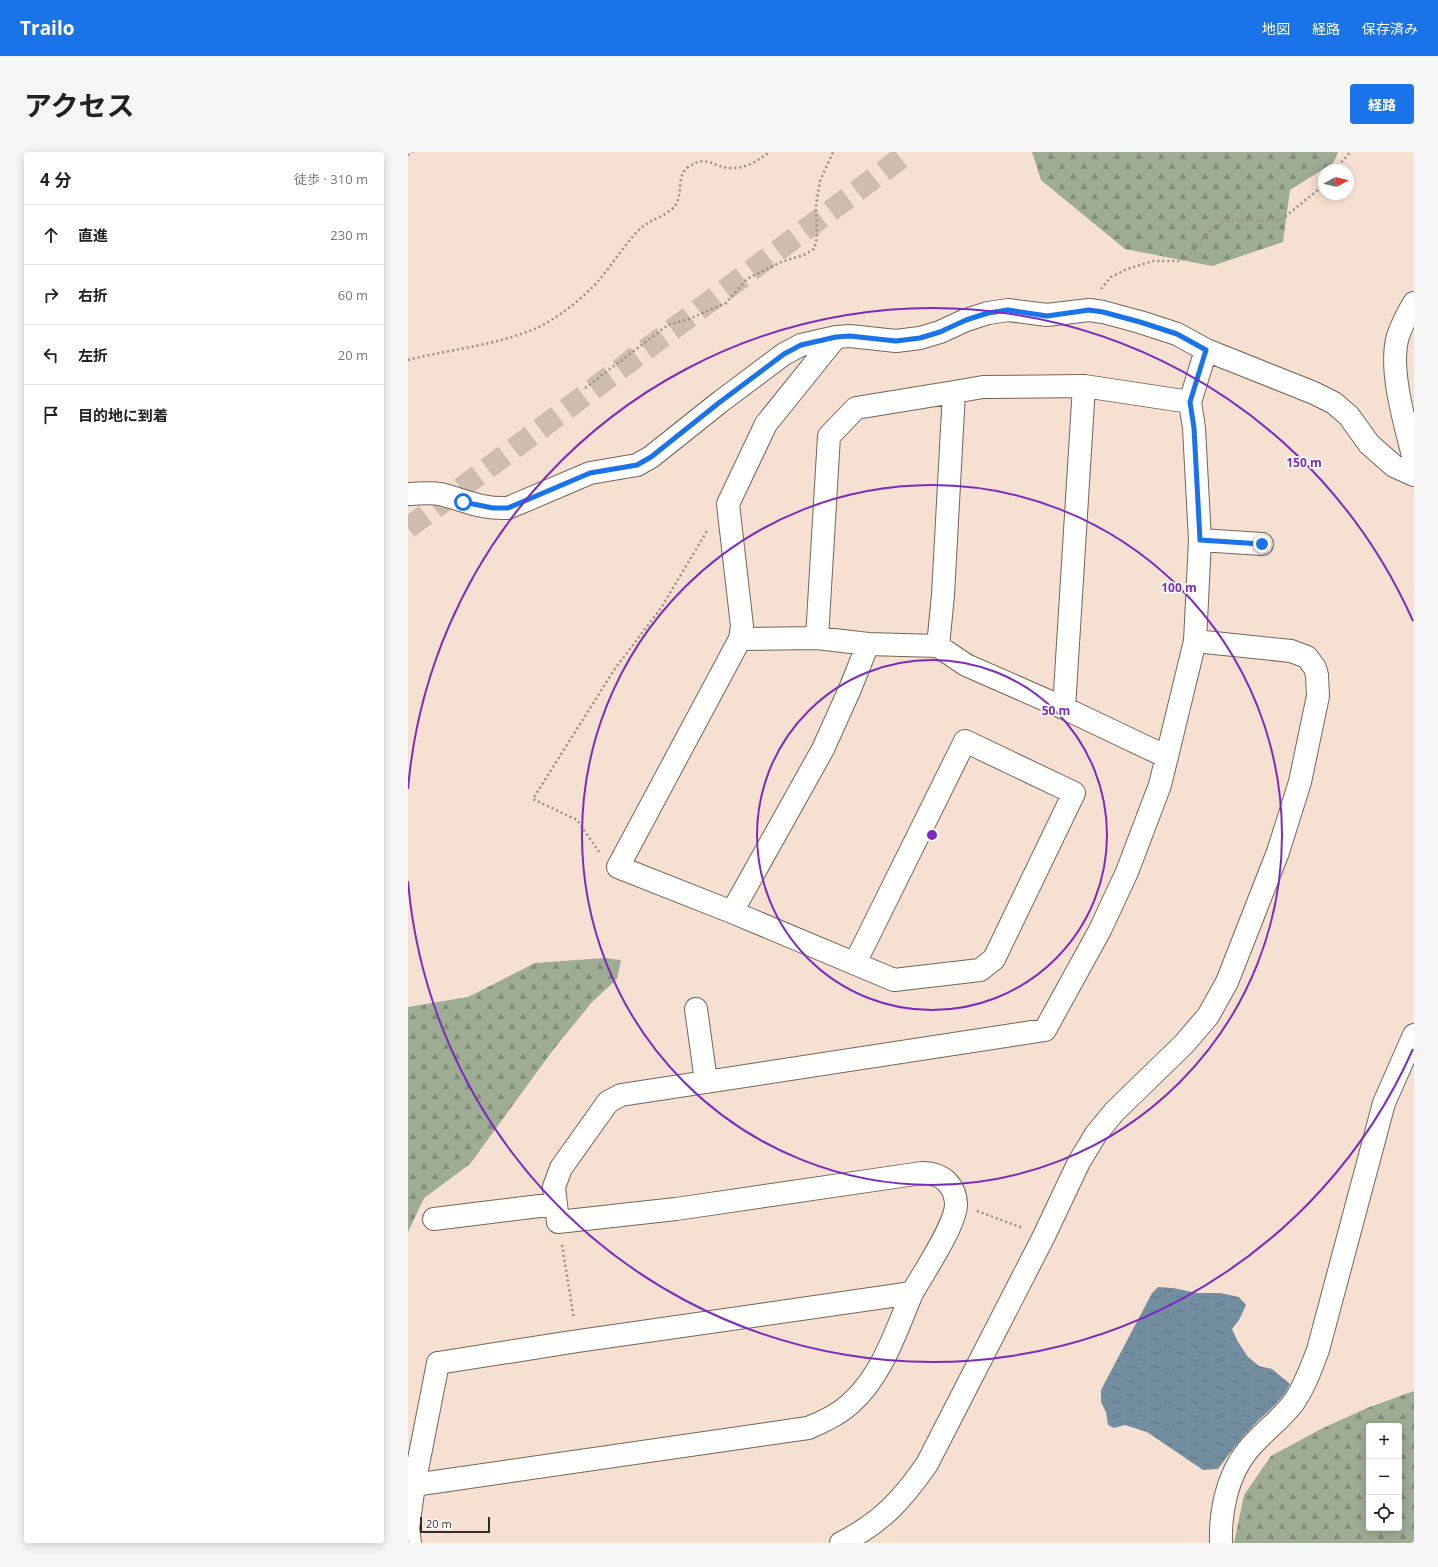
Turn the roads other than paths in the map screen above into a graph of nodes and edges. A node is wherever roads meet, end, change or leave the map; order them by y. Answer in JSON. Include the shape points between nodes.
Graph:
{"nodes":[{"id":1,"x":1414,"y":303,"type":"edge"},
{"id":2,"x":836,"y":337,"type":"junction"},
{"id":3,"x":1206,"y":350,"type":"junction"},
{"id":4,"x":1084,"y":386,"type":"junction"},
{"id":5,"x":954,"y":392,"type":"junction"},
{"id":6,"x":1190,"y":402,"type":"junction"},
{"id":7,"x":1414,"y":460,"type":"edge"},
{"id":8,"x":1414,"y":475,"type":"edge"},
{"id":9,"x":408,"y":494,"type":"edge"},
{"id":10,"x":1200,"y":540,"type":"junction"},
{"id":11,"x":1262,"y":544,"type":"dead end"},
{"id":12,"x":817,"y":638,"type":"junction"},
{"id":13,"x":740,"y":639,"type":"junction"},
{"id":14,"x":1195,"y":641,"type":"junction"},
{"id":15,"x":868,"y":644,"type":"junction"},
{"id":16,"x":938,"y":646,"type":"junction"},
{"id":17,"x":1064,"y":708,"type":"junction"},
{"id":18,"x":1167,"y":757,"type":"junction"},
{"id":19,"x":732,"y":912,"type":"junction"},
{"id":20,"x":855,"y":963,"type":"junction"},
{"id":21,"x":696,"y":1009,"type":"dead end"},
{"id":22,"x":1414,"y":1035,"type":"edge"},
{"id":23,"x":706,"y":1082,"type":"junction"},
{"id":24,"x":557,"y":1213,"type":"junction"},
{"id":25,"x":434,"y":1219,"type":"dead end"},
{"id":26,"x":912,"y":1293,"type":"junction"},
{"id":27,"x":414,"y":1485,"type":"junction"},
{"id":28,"x":410,"y":1543,"type":"edge"},
{"id":29,"x":841,"y":1543,"type":"edge"},
{"id":30,"x":1221,"y":1543,"type":"edge"}],
"edges":[{"from":1,"to":7,"type":"street","via":[[1398,337],[1396,356],[1397,384]]},
{"from":2,"to":3,"type":"street","via":[[896,341],[940,332],[988,313],[1008,310],[1047,316],[1089,310],[1177,334]]},
{"from":2,"to":9,"type":"street","via":[[801,345],[784,354],[651,457],[637,465],[590,473],[508,508],[480,506],[439,494]]},
{"from":2,"to":13,"type":"street","via":[[766,424],[728,504],[742,626]]},
{"from":3,"to":6,"type":"street"},
{"from":3,"to":8,"type":"street","via":[[1334,403],[1349,416],[1369,444],[1394,466]]},
{"from":4,"to":5,"type":"street","via":[[983,387]]},
{"from":4,"to":6,"type":"street"},
{"from":4,"to":17,"type":"street"},
{"from":5,"to":12,"type":"street","via":[[856,408],[829,436]]},
{"from":5,"to":16,"type":"street"},
{"from":6,"to":10,"type":"street","via":[[1194,428]]},
{"from":10,"to":11,"type":"street"},
{"from":10,"to":14,"type":"street"},
{"from":12,"to":13,"type":"street"},
{"from":12,"to":15,"type":"street"},
{"from":13,"to":19,"type":"street","via":[[618,867]]},
{"from":14,"to":18,"type":"street"},
{"from":14,"to":29,"type":"street","via":[[1291,651],[1307,657],[1317,675],[1318,696],[1300,782],[1276,859],[1249,930],[1224,989],[1208,1016],[1184,1044],[1114,1112],[1096,1134],[1079,1162],[1044,1236],[927,1464],[907,1492],[883,1516]]},
{"from":15,"to":16,"type":"street"},
{"from":15,"to":19,"type":"street","via":[[823,749]]},
{"from":16,"to":17,"type":"street","via":[[966,665]]},
{"from":17,"to":18,"type":"street"},
{"from":18,"to":23,"type":"street","via":[[1160,785],[1128,872],[1100,930],[1045,1030]]},
{"from":19,"to":20,"type":"street"},
{"from":20,"to":20,"type":"street","via":[[894,980],[980,970],[994,959],[1074,793],[965,741]]},
{"from":21,"to":23,"type":"street"},
{"from":22,"to":30,"type":"street","via":[[1384,1103],[1322,1334],[1305,1384],[1293,1403],[1247,1451],[1233,1472],[1225,1500]]},
{"from":23,"to":24,"type":"street","via":[[621,1094],[608,1102],[561,1168],[554,1187]]},
{"from":24,"to":25,"type":"street"},
{"from":24,"to":26,"type":"street","via":[[676,1209],[922,1173],[937,1175],[946,1181],[954,1193],[956,1204],[937,1250]]},
{"from":26,"to":27,"type":"street","via":[[882,1362],[868,1384],[851,1404],[830,1419],[808,1428]]},
{"from":26,"to":27,"type":"street","via":[[438,1363]]},
{"from":27,"to":28,"type":"street","via":[[408,1528]]}]}
